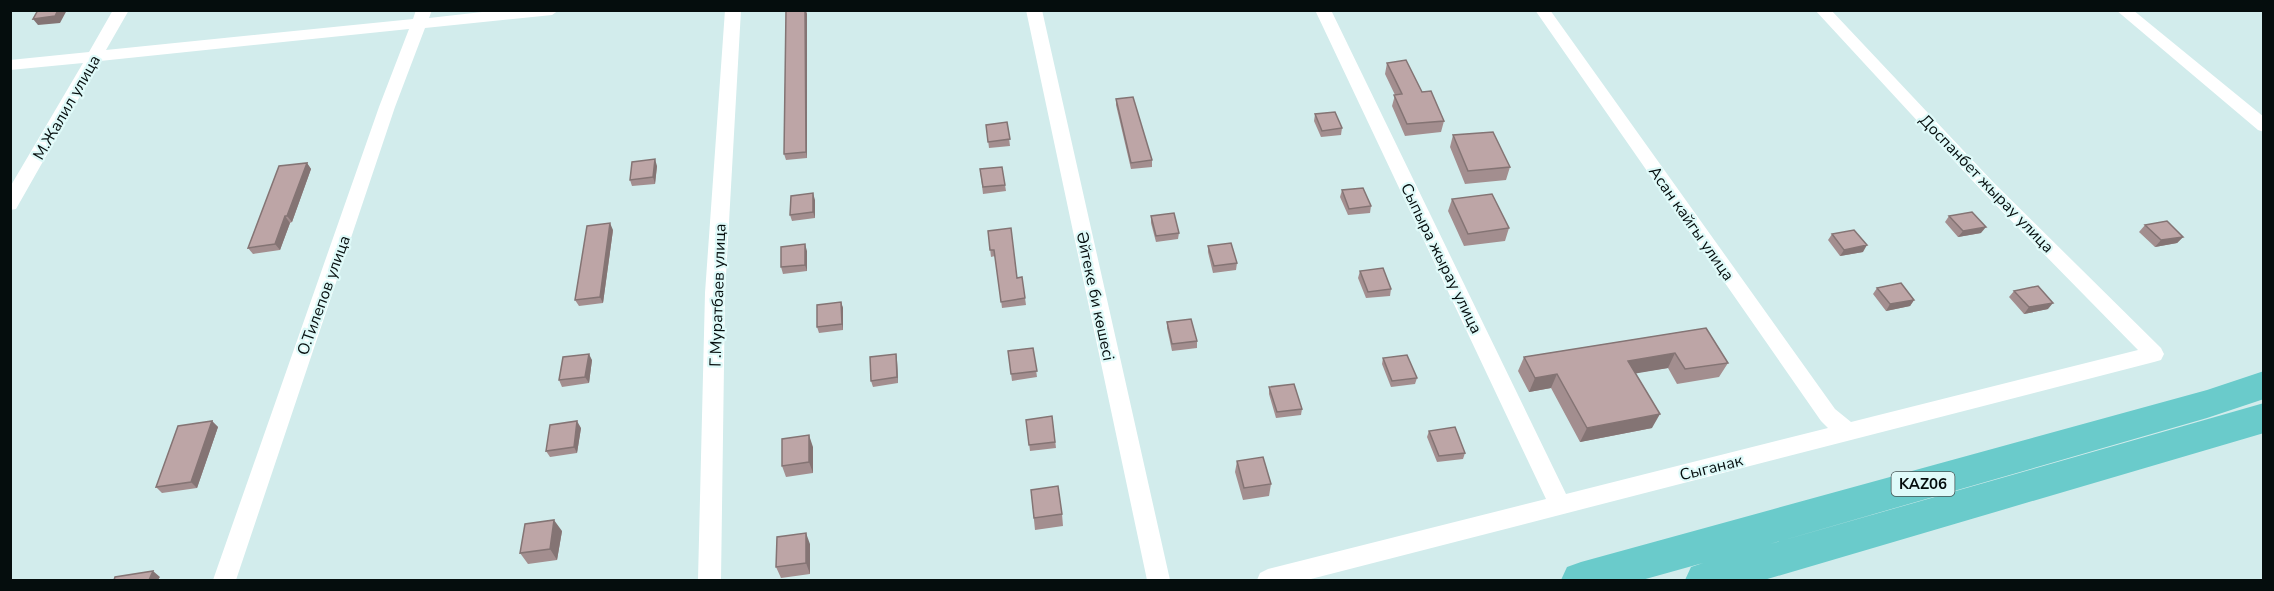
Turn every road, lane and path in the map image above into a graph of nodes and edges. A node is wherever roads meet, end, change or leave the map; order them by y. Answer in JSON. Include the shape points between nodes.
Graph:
{"nodes":[{"id":1,"x":122,"y":10,"type":"edge"},
{"id":2,"x":552,"y":10,"type":"edge"},
{"id":3,"x":733,"y":10,"type":"edge"},
{"id":4,"x":1034,"y":10,"type":"edge"},
{"id":5,"x":1323,"y":10,"type":"edge"},
{"id":6,"x":1542,"y":10,"type":"edge"},
{"id":7,"x":1822,"y":10,"type":"edge"},
{"id":8,"x":2123,"y":10,"type":"edge"},
{"id":9,"x":421,"y":18,"type":"edge"},
{"id":10,"x":95,"y":57,"type":"junction"},
{"id":11,"x":10,"y":65,"type":"edge"},
{"id":12,"x":2264,"y":126,"type":"edge"},
{"id":13,"x":10,"y":204,"type":"edge"},
{"id":14,"x":2154,"y":354,"type":"joint"},
{"id":15,"x":2264,"y":385,"type":"edge"},
{"id":16,"x":2264,"y":418,"type":"edge"},
{"id":17,"x":1847,"y":432,"type":"junction"},
{"id":18,"x":1559,"y":506,"type":"junction"},
{"id":19,"x":225,"y":580,"type":"edge"},
{"id":20,"x":709,"y":580,"type":"edge"},
{"id":21,"x":1159,"y":580,"type":"edge"},
{"id":22,"x":1268,"y":580,"type":"edge"},
{"id":23,"x":1581,"y":580,"type":"edge"},
{"id":24,"x":1706,"y":580,"type":"edge"}],
"edges":[{"from":1,"to":10,"type":"street","name":"М.Жалил улица"},
{"from":2,"to":9,"type":"street"},
{"from":3,"to":20,"type":"street","name":"Г.Муратбаев улица","via":[[715,293]]},
{"from":4,"to":21,"type":"street","name":"Әйтеке би көшесі"},
{"from":5,"to":18,"type":"street","name":"Сыпыра жырау улица"},
{"from":6,"to":17,"type":"street","name":"Асан кайгы улица","via":[[1828,415]]},
{"from":7,"to":14,"type":"street","name":"Доспанбет жырау улица","via":[[1988,187]]},
{"from":8,"to":12,"type":"street"},
{"from":9,"to":10,"type":"street"},
{"from":9,"to":19,"type":"street","name":"О.Тилепов улица"},
{"from":10,"to":11,"type":"street"},
{"from":10,"to":13,"type":"street","name":"М.Жалил улица"},
{"from":14,"to":17,"type":"street","name":"Сыганак"},
{"from":15,"to":23,"type":"highway","number":"KАZ06"},
{"from":16,"to":24,"type":"highway","number":"KАZ06"},
{"from":17,"to":18,"type":"street","name":"Сыганак"},
{"from":18,"to":22,"type":"street","name":"Сыганак"}]}
